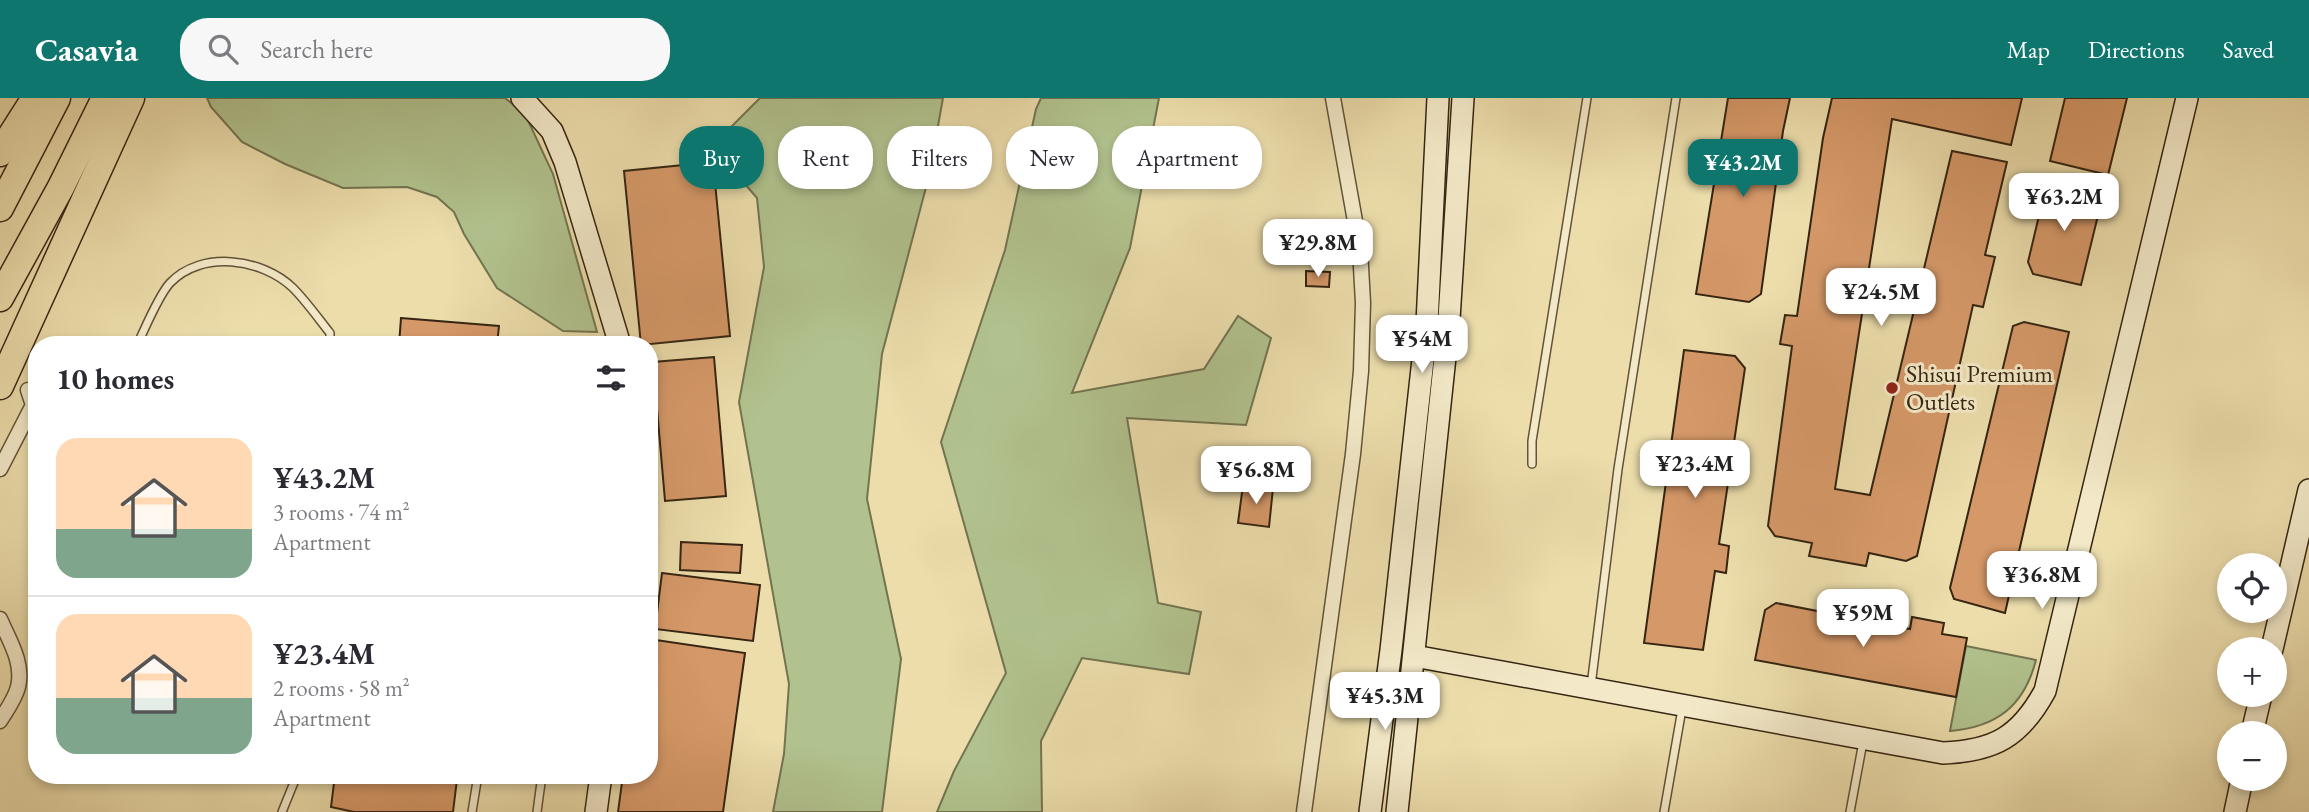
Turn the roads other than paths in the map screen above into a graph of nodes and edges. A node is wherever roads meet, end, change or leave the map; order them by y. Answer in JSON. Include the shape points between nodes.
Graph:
{"nodes":[{"id":1,"x":35,"y":98,"type":"edge"},
{"id":2,"x":57,"y":98,"type":"edge"},
{"id":3,"x":105,"y":98,"type":"edge"},
{"id":4,"x":131,"y":98,"type":"edge"},
{"id":5,"x":522,"y":98,"type":"edge"},
{"id":6,"x":1333,"y":98,"type":"edge"},
{"id":7,"x":1438,"y":98,"type":"edge"},
{"id":8,"x":1463,"y":98,"type":"edge"},
{"id":9,"x":1587,"y":98,"type":"edge"},
{"id":10,"x":1676,"y":98,"type":"edge"},
{"id":11,"x":2186,"y":98,"type":"edge"},
{"id":12,"x":0,"y":153,"type":"edge"},
{"id":13,"x":0,"y":208,"type":"edge"},
{"id":14,"x":0,"y":298,"type":"edge"},
{"id":15,"x":141,"y":336,"type":"edge"},
{"id":16,"x":330,"y":336,"type":"edge"},
{"id":17,"x":617,"y":336,"type":"edge"},
{"id":18,"x":0,"y":386,"type":"edge"},
{"id":19,"x":28,"y":415,"type":"edge"},
{"id":20,"x":1532,"y":464,"type":"dead end"},
{"id":21,"x":0,"y":469,"type":"edge"},
{"id":22,"x":2309,"y":489,"type":"edge"},
{"id":23,"x":2305,"y":524,"type":"edge"},
{"id":24,"x":0,"y":619,"type":"edge"},
{"id":25,"x":2275,"y":637,"type":"edge"},
{"id":26,"x":1414,"y":656,"type":"junction"},
{"id":27,"x":1591,"y":687,"type":"junction"},
{"id":28,"x":1683,"y":704,"type":"junction"},
{"id":29,"x":0,"y":722,"type":"edge"},
{"id":30,"x":1864,"y":738,"type":"junction"},
{"id":31,"x":293,"y":784,"type":"edge"},
{"id":32,"x":477,"y":784,"type":"edge"},
{"id":33,"x":541,"y":784,"type":"edge"},
{"id":34,"x":600,"y":784,"type":"edge"},
{"id":35,"x":2239,"y":791,"type":"edge"},
{"id":36,"x":282,"y":812,"type":"edge"},
{"id":37,"x":472,"y":812,"type":"edge"},
{"id":38,"x":537,"y":812,"type":"edge"},
{"id":39,"x":596,"y":812,"type":"edge"},
{"id":40,"x":1304,"y":812,"type":"edge"},
{"id":41,"x":1370,"y":812,"type":"edge"},
{"id":42,"x":1397,"y":812,"type":"edge"},
{"id":43,"x":1664,"y":812,"type":"edge"},
{"id":44,"x":1850,"y":812,"type":"edge"},
{"id":45,"x":2235,"y":812,"type":"edge"}],
"edges":[{"from":1,"to":12,"type":"highway"},
{"from":2,"to":13,"type":"highway"},
{"from":3,"to":14,"type":"highway"},
{"from":4,"to":18,"type":"highway"},
{"from":5,"to":17,"type":"street","via":[[552,131],[565,162]]},
{"from":6,"to":40,"type":"street","via":[[1360,249],[1361,371]]},
{"from":7,"to":41,"type":"street","via":[[1427,323]]},
{"from":8,"to":26,"type":"street","via":[[1450,319]]},
{"from":9,"to":20,"type":"lane"},
{"from":10,"to":27,"type":"lane","via":[[1618,469]]},
{"from":11,"to":30,"type":"street","via":[[2045,691],[2021,727],[1997,743],[1969,752],[1942,753]]},
{"from":15,"to":16,"type":"lane","via":[[169,284],[188,268],[210,262],[264,269],[292,287]]},
{"from":19,"to":21,"type":"street"},
{"from":22,"to":23,"type":"street"},
{"from":23,"to":25,"type":"street"},
{"from":24,"to":29,"type":"street","via":[[18,660],[19,674]]},
{"from":26,"to":27,"type":"street"},
{"from":26,"to":42,"type":"street"},
{"from":27,"to":28,"type":"street"},
{"from":28,"to":30,"type":"street"},
{"from":28,"to":43,"type":"lane"},
{"from":30,"to":44,"type":"lane"},
{"from":31,"to":36,"type":"lane"},
{"from":32,"to":37,"type":"lane"},
{"from":33,"to":38,"type":"lane"},
{"from":34,"to":39,"type":"street"},
{"from":35,"to":45,"type":"street"}]}
